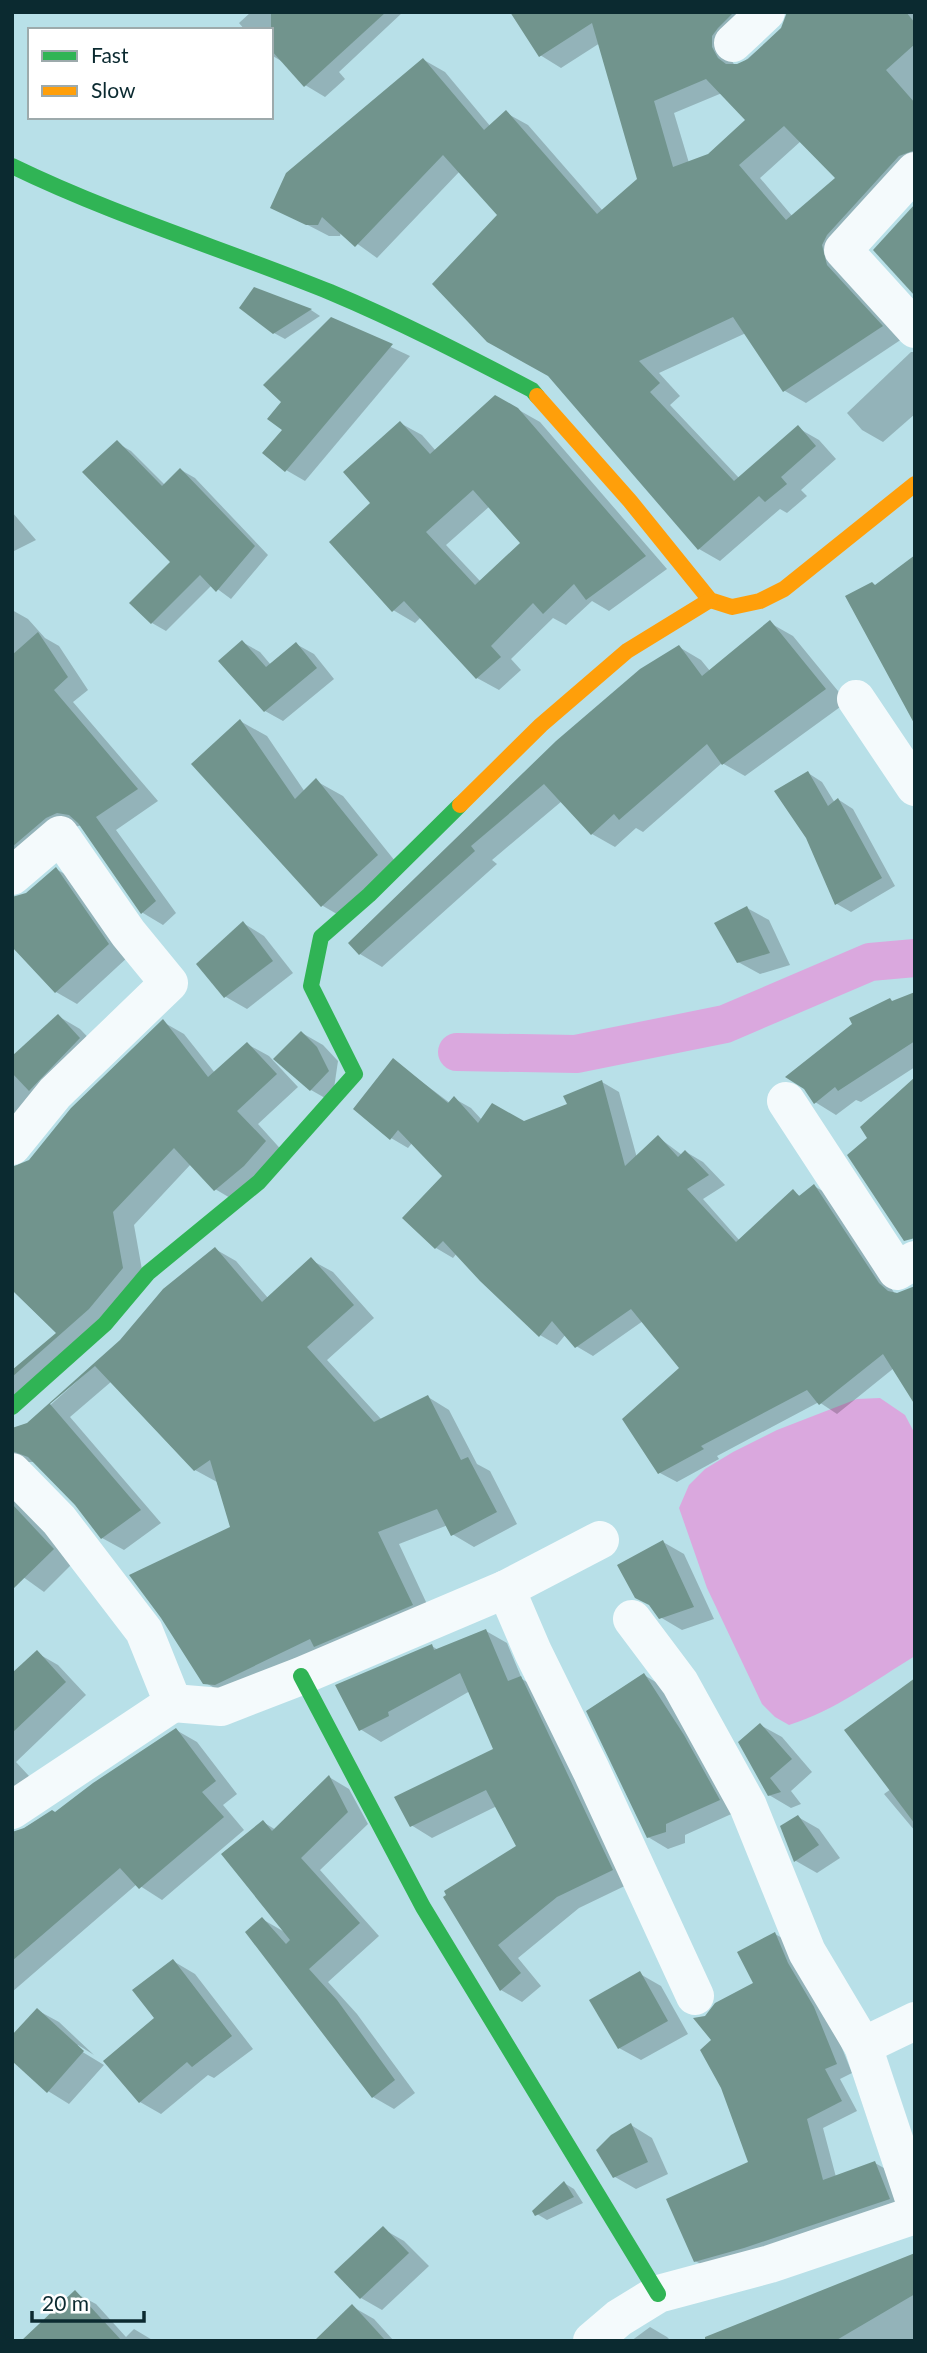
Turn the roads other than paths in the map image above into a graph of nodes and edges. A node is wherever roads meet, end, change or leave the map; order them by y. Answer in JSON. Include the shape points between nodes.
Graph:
{"nodes":[{"id":1,"x":766,"y":12,"type":"edge"},
{"id":2,"x":733,"y":43,"type":"dead end"},
{"id":3,"x":12,"y":166,"type":"edge"},
{"id":4,"x":915,"y":171,"type":"edge"},
{"id":5,"x":915,"y":329,"type":"edge"},
{"id":6,"x":915,"y":484,"type":"edge"},
{"id":7,"x":710,"y":600,"type":"junction"},
{"id":8,"x":856,"y":699,"type":"dead end"},
{"id":9,"x":915,"y":787,"type":"edge"},
{"id":10,"x":12,"y":876,"type":"edge"},
{"id":11,"x":786,"y":1101,"type":"dead end"},
{"id":12,"x":12,"y":1146,"type":"edge"},
{"id":13,"x":913,"y":1265,"type":"edge"},
{"id":14,"x":12,"y":1407,"type":"edge"},
{"id":15,"x":12,"y":1472,"type":"edge"},
{"id":16,"x":600,"y":1540,"type":"dead end"},
{"id":17,"x":506,"y":1589,"type":"junction"},
{"id":18,"x":632,"y":1619,"type":"dead end"},
{"id":19,"x":301,"y":1676,"type":"junction"},
{"id":20,"x":173,"y":1703,"type":"junction"},
{"id":21,"x":12,"y":1810,"type":"edge"},
{"id":22,"x":695,"y":1996,"type":"dead end"},
{"id":23,"x":915,"y":2021,"type":"edge"},
{"id":24,"x":863,"y":2046,"type":"junction"},
{"id":25,"x":915,"y":2202,"type":"edge"},
{"id":26,"x":915,"y":2215,"type":"edge"},
{"id":27,"x":658,"y":2294,"type":"junction"},
{"id":28,"x":592,"y":2341,"type":"edge"}],
"edges":[{"from":1,"to":2,"type":"street"},
{"from":3,"to":7,"type":"street","via":[[82,200],[329,292],[421,332],[532,390]]},
{"from":4,"to":5,"type":"street","via":[[843,250]]},
{"from":6,"to":7,"type":"street","via":[[784,589],[732,607]]},
{"from":7,"to":14,"type":"street","via":[[627,651],[579,692],[321,937],[312,986],[355,1074],[259,1182],[148,1273],[106,1324]]},
{"from":8,"to":9,"type":"street"},
{"from":10,"to":12,"type":"street","via":[[60,835],[169,983],[55,1093]]},
{"from":11,"to":13,"type":"street","via":[[897,1271]]},
{"from":15,"to":20,"type":"street","via":[[59,1520],[144,1631]]},
{"from":16,"to":17,"type":"street"},
{"from":17,"to":19,"type":"street"},
{"from":17,"to":22,"type":"street"},
{"from":18,"to":24,"type":"street","via":[[660,1653],[701,1719],[748,1806],[807,1952]]},
{"from":19,"to":20,"type":"street","via":[[221,1707]]},
{"from":19,"to":27,"type":"street","via":[[423,1907]]},
{"from":20,"to":21,"type":"street"},
{"from":23,"to":24,"type":"street"},
{"from":24,"to":25,"type":"street"},
{"from":26,"to":27,"type":"street","via":[[770,2264]]},
{"from":27,"to":28,"type":"street"}]}
